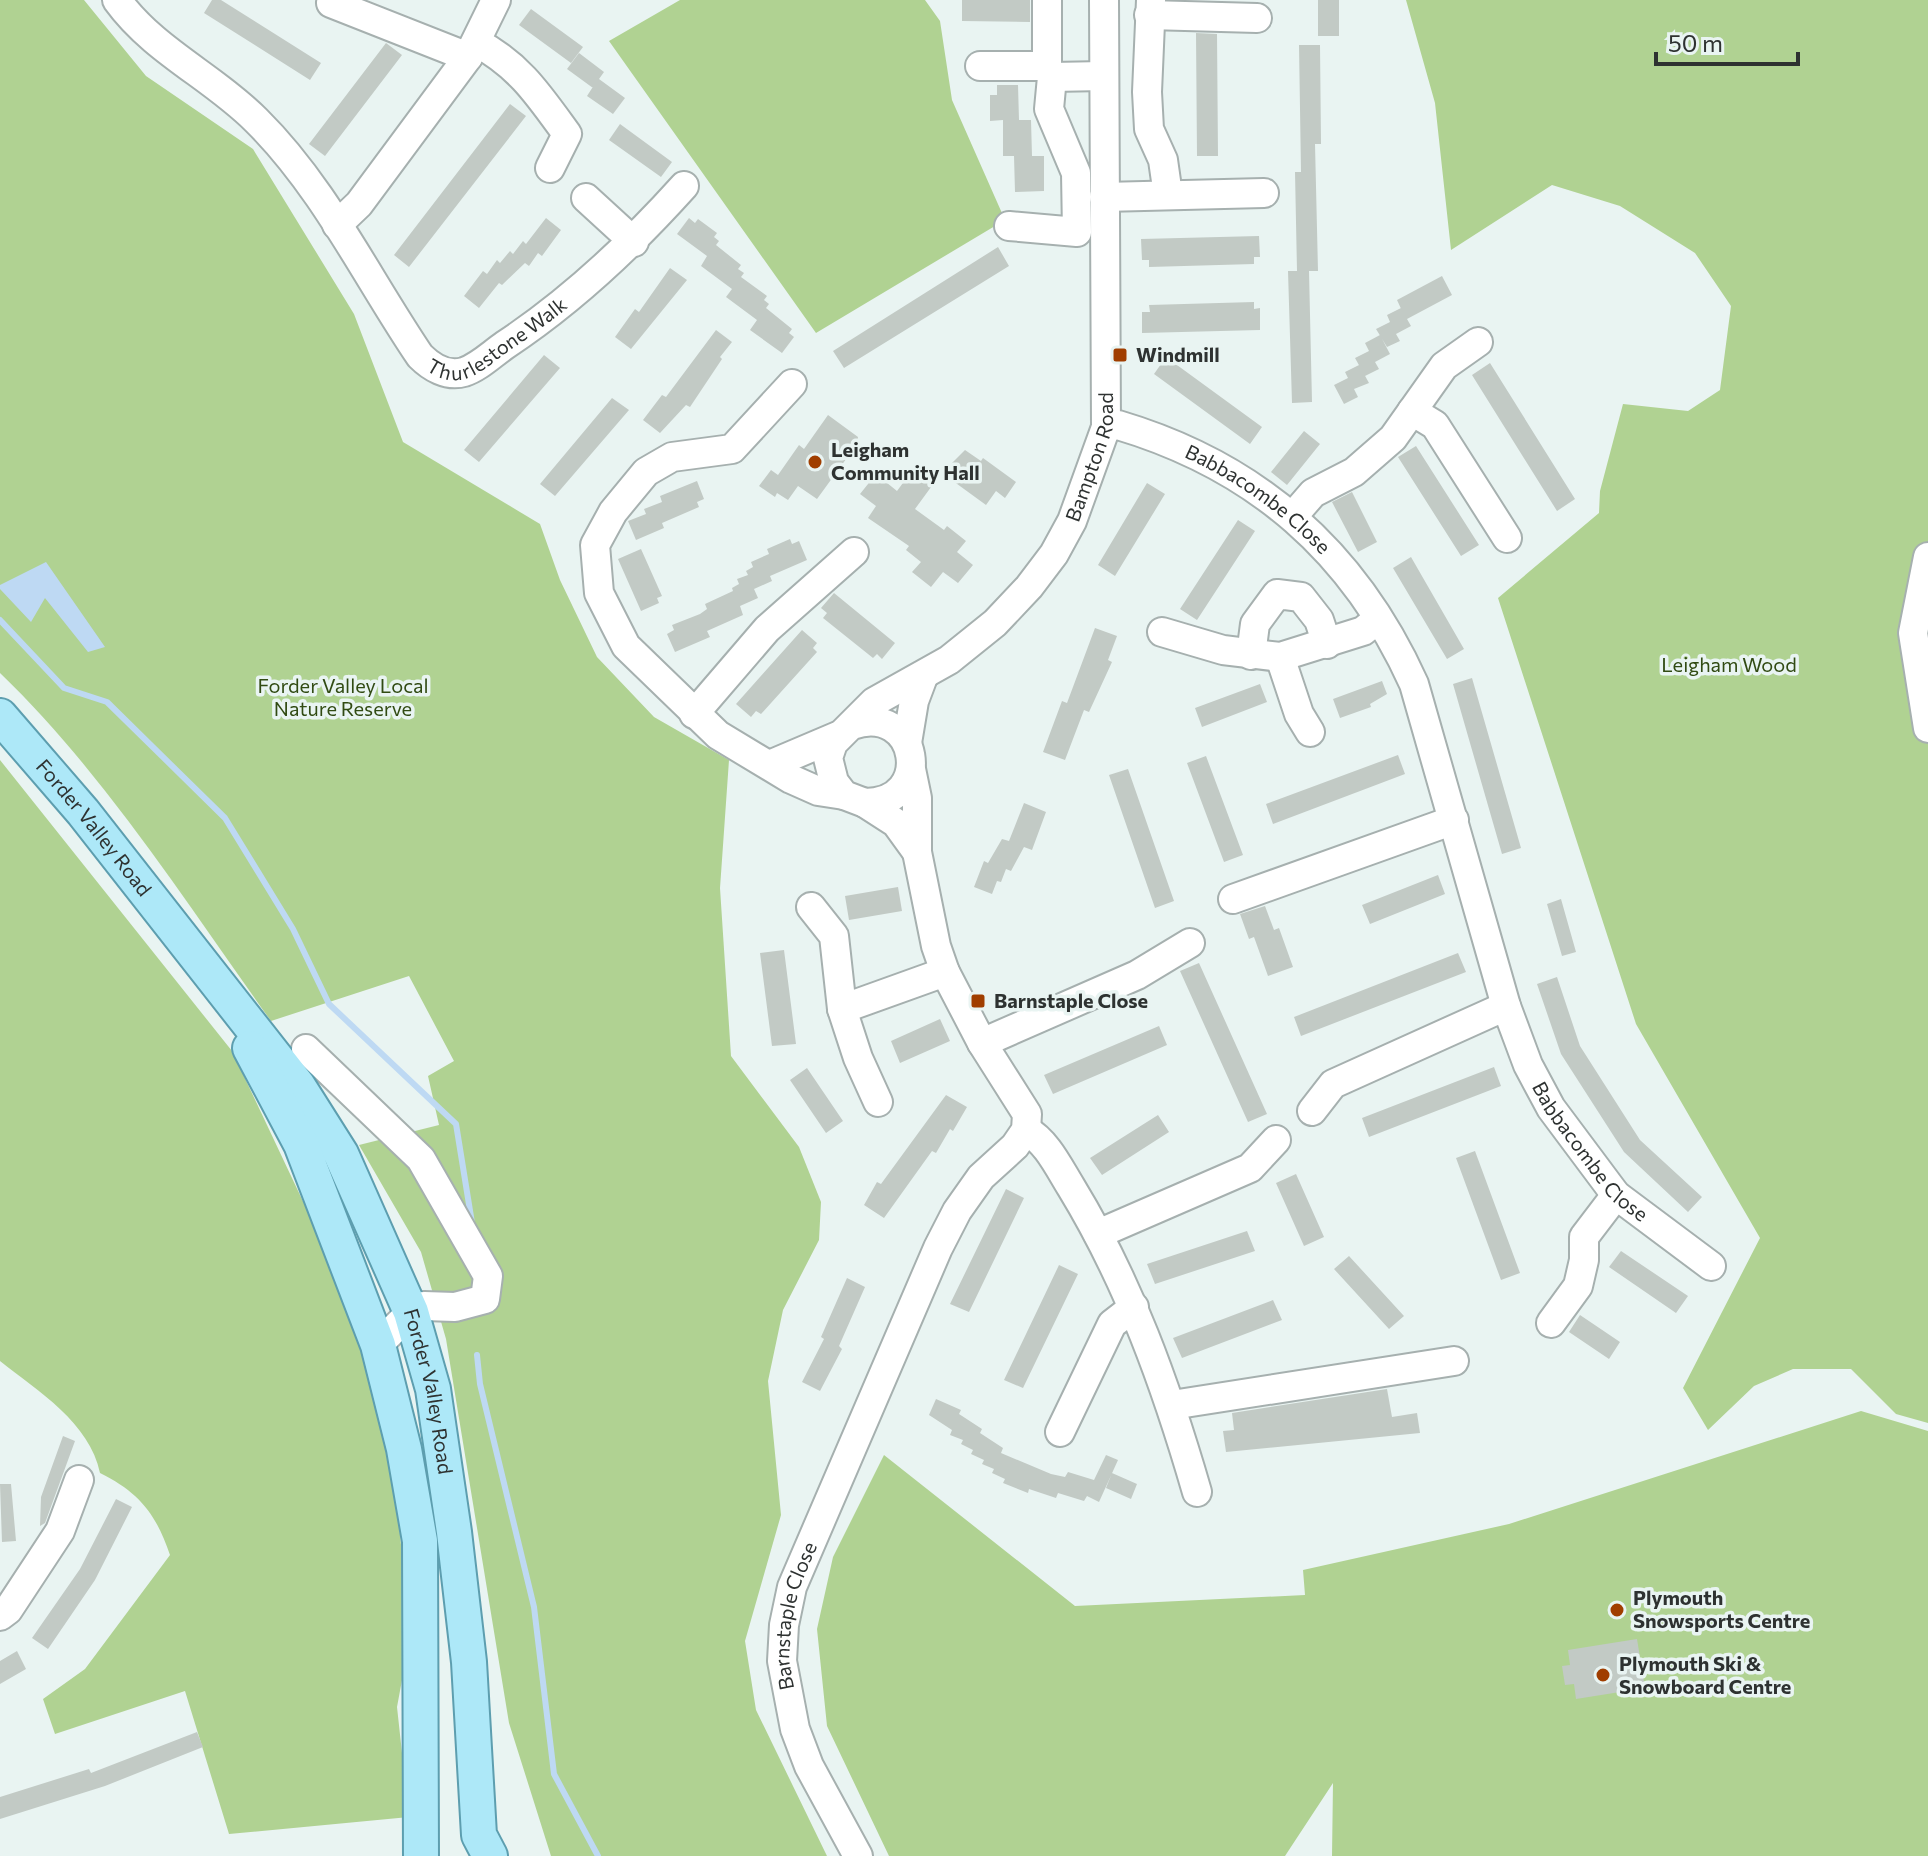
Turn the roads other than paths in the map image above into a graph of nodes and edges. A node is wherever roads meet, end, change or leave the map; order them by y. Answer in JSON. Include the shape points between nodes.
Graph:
{"nodes":[{"id":1,"x":117,"y":0,"type":"edge"},
{"id":2,"x":496,"y":0,"type":"edge"},
{"id":3,"x":1047,"y":0,"type":"edge"},
{"id":4,"x":1104,"y":0,"type":"edge"},
{"id":5,"x":331,"y":3,"type":"dead end"},
{"id":6,"x":1150,"y":7,"type":"edge"},
{"id":7,"x":1257,"y":18,"type":"dead end"},
{"id":8,"x":472,"y":50,"type":"junction"},
{"id":9,"x":980,"y":66,"type":"dead end"},
{"id":10,"x":1049,"y":71,"type":"junction"},
{"id":11,"x":1104,"y":76,"type":"junction"},
{"id":12,"x":550,"y":168,"type":"dead end"},
{"id":13,"x":684,"y":186,"type":"dead end"},
{"id":14,"x":1264,"y":193,"type":"dead end"},
{"id":15,"x":1168,"y":195,"type":"junction"},
{"id":16,"x":1104,"y":197,"type":"junction"},
{"id":17,"x":586,"y":198,"type":"dead end"},
{"id":18,"x":337,"y":225,"type":"junction"},
{"id":19,"x":1009,"y":226,"type":"dead end"},
{"id":20,"x":634,"y":242,"type":"junction"},
{"id":21,"x":1478,"y":342,"type":"dead end"},
{"id":22,"x":792,"y":384,"type":"dead end"},
{"id":23,"x":1412,"y":411,"type":"junction"},
{"id":24,"x":1106,"y":427,"type":"junction"},
{"id":25,"x":1293,"y":516,"type":"junction"},
{"id":26,"x":1507,"y":538,"type":"dead end"},
{"id":27,"x":854,"y":552,"type":"dead end"},
{"id":28,"x":1928,"y":557,"type":"edge"},
{"id":29,"x":1378,"y":619,"type":"junction"},
{"id":30,"x":1162,"y":632,"type":"dead end"},
{"id":31,"x":1327,"y":644,"type":"junction"},
{"id":32,"x":1251,"y":655,"type":"junction"},
{"id":33,"x":1280,"y":657,"type":"junction"},
{"id":34,"x":923,"y":677,"type":"junction"},
{"id":35,"x":694,"y":714,"type":"junction"},
{"id":36,"x":0,"y":716,"type":"edge"},
{"id":37,"x":1928,"y":728,"type":"edge"},
{"id":38,"x":845,"y":730,"type":"junction"},
{"id":39,"x":1310,"y":732,"type":"dead end"},
{"id":40,"x":909,"y":756,"type":"junction"},
{"id":41,"x":772,"y":764,"type":"junction"},
{"id":42,"x":855,"y":799,"type":"junction"},
{"id":43,"x":1454,"y":820,"type":"junction"},
{"id":44,"x":917,"y":852,"type":"junction"},
{"id":45,"x":1233,"y":899,"type":"dead end"},
{"id":46,"x":811,"y":907,"type":"dead end"},
{"id":47,"x":1190,"y":943,"type":"dead end"},
{"id":48,"x":945,"y":972,"type":"junction"},
{"id":49,"x":215,"y":978,"type":"junction"},
{"id":50,"x":1506,"y":1006,"type":"junction"},
{"id":51,"x":842,"y":1009,"type":"junction"},
{"id":52,"x":982,"y":1043,"type":"junction"},
{"id":53,"x":306,"y":1049,"type":"dead end"},
{"id":54,"x":878,"y":1102,"type":"dead end"},
{"id":55,"x":1312,"y":1111,"type":"dead end"},
{"id":56,"x":1026,"y":1130,"type":"junction"},
{"id":57,"x":1276,"y":1140,"type":"dead end"},
{"id":58,"x":1616,"y":1195,"type":"junction"},
{"id":59,"x":1098,"y":1234,"type":"junction"},
{"id":60,"x":1711,"y":1266,"type":"dead end"},
{"id":61,"x":1134,"y":1307,"type":"junction"},
{"id":62,"x":411,"y":1312,"type":"junction"},
{"id":63,"x":1551,"y":1323,"type":"dead end"},
{"id":64,"x":378,"y":1345,"type":"junction"},
{"id":65,"x":1454,"y":1361,"type":"dead end"},
{"id":66,"x":1172,"y":1405,"type":"junction"},
{"id":67,"x":1060,"y":1432,"type":"dead end"},
{"id":68,"x":79,"y":1480,"type":"dead end"},
{"id":69,"x":1197,"y":1492,"type":"dead end"},
{"id":70,"x":3,"y":1613,"type":"edge"},
{"id":71,"x":421,"y":1856,"type":"edge"},
{"id":72,"x":490,"y":1856,"type":"edge"},
{"id":73,"x":858,"y":1856,"type":"edge"}],
"edges":[{"from":1,"to":18,"type":"street","name":"Thurlestone Walk","via":[[157,42],[257,120]]},
{"from":2,"to":8,"type":"street"},
{"from":3,"to":10,"type":"street"},
{"from":4,"to":11,"type":"street","name":"Bampton Road"},
{"from":5,"to":8,"type":"street"},
{"from":6,"to":7,"type":"street"},
{"from":6,"to":15,"type":"street","via":[[1149,129],[1163,160]]},
{"from":8,"to":12,"type":"street","via":[[509,61],[567,134]]},
{"from":8,"to":18,"type":"street","via":[[359,204]]},
{"from":9,"to":10,"type":"street"},
{"from":10,"to":11,"type":"street"},
{"from":10,"to":19,"type":"street","via":[[1049,109],[1076,173],[1077,232]]},
{"from":11,"to":16,"type":"street","name":"Bampton Road"},
{"from":13,"to":20,"type":"street","name":"Thurlestone Walk"},
{"from":14,"to":15,"type":"street"},
{"from":15,"to":16,"type":"street"},
{"from":16,"to":24,"type":"street","name":"Bampton Road"},
{"from":17,"to":20,"type":"street"},
{"from":18,"to":20,"type":"street","name":"Thurlestone Walk","via":[[420,356],[431,367],[462,373],[544,319]]},
{"from":21,"to":23,"type":"street","via":[[1444,366]]},
{"from":22,"to":35,"type":"street","via":[[732,449],[672,457],[646,472],[613,512],[595,545],[599,593],[626,646]]},
{"from":23,"to":25,"type":"street","via":[[1393,438],[1354,472],[1313,493]]},
{"from":23,"to":26,"type":"street","via":[[1435,425]]},
{"from":24,"to":25,"type":"street","name":"Babbacombe Close","via":[[1118,425],[1187,448],[1239,476]]},
{"from":24,"to":34,"type":"street","name":"Bampton Road","via":[[1072,521],[1054,554],[995,623]]},
{"from":25,"to":29,"type":"street","name":"Babbacombe Close","via":[[1345,571]]},
{"from":27,"to":35,"type":"street","via":[[767,629]]},
{"from":28,"to":37,"type":"street","via":[[1913,633]]},
{"from":29,"to":31,"type":"street","via":[[1363,631]]},
{"from":29,"to":43,"type":"street","name":"Babbacombe Close","via":[[1414,684]]},
{"from":30,"to":32,"type":"street"},
{"from":31,"to":32,"type":"street","via":[[1319,620],[1301,597],[1277,594],[1255,624]]},
{"from":31,"to":33,"type":"street"},
{"from":32,"to":33,"type":"street"},
{"from":33,"to":39,"type":"street"},
{"from":34,"to":38,"type":"street","name":"Bampton Road","via":[[874,702]]},
{"from":34,"to":40,"type":"street","via":[[914,701]]},
{"from":35,"to":41,"type":"street","via":[[749,755]]},
{"from":36,"to":49,"type":"main road","name":"Forder Valley Road"},
{"from":38,"to":40,"type":"street","via":[[869,721],[887,724]]},
{"from":38,"to":41,"type":"street"},
{"from":38,"to":42,"type":"street","via":[[830,750],[829,767],[834,782]]},
{"from":40,"to":42,"type":"street","via":[[904,786],[891,798]]},
{"from":40,"to":44,"type":"street","via":[[919,820]]},
{"from":41,"to":42,"type":"street","via":[[818,791]]},
{"from":42,"to":44,"type":"street","via":[[896,823]]},
{"from":43,"to":45,"type":"street"},
{"from":43,"to":50,"type":"street","name":"Babbacombe Close"},
{"from":44,"to":48,"type":"street","via":[[927,913]]},
{"from":46,"to":51,"type":"street","via":[[834,936]]},
{"from":47,"to":52,"type":"street","via":[[1137,975]]},
{"from":48,"to":51,"type":"street"},
{"from":48,"to":52,"type":"street"},
{"from":49,"to":62,"type":"main road","name":"Forder Valley Road","via":[[298,1086],[341,1154]]},
{"from":49,"to":64,"type":"main road","name":"Forder Valley Road","via":[[301,1144]]},
{"from":50,"to":55,"type":"street","via":[[1333,1084]]},
{"from":50,"to":58,"type":"street","name":"Babbacombe Close","via":[[1551,1108]]},
{"from":51,"to":54,"type":"street"},
{"from":52,"to":56,"type":"street","via":[[1027,1114]]},
{"from":53,"to":62,"type":"street","via":[[421,1159],[488,1276],[485,1299]]},
{"from":56,"to":59,"type":"street","via":[[1049,1151]]},
{"from":56,"to":73,"type":"street","name":"Barnstaple Close","via":[[981,1177],[944,1236],[792,1587],[782,1661],[786,1697],[809,1766]]},
{"from":57,"to":59,"type":"street","via":[[1250,1168]]},
{"from":58,"to":60,"type":"street","name":"Babbacombe Close"},
{"from":58,"to":63,"type":"street","via":[[1584,1237],[1578,1286]]},
{"from":59,"to":61,"type":"street"},
{"from":61,"to":66,"type":"street"},
{"from":61,"to":67,"type":"street","via":[[1112,1324]]},
{"from":62,"to":64,"type":"street"},
{"from":62,"to":72,"type":"main road","name":"Forder Valley Road","via":[[433,1389],[454,1532],[469,1662],[479,1835]]},
{"from":64,"to":71,"type":"main road","name":"Forder Valley Road","via":[[420,1541]]},
{"from":65,"to":66,"type":"street"},
{"from":66,"to":69,"type":"street"},
{"from":68,"to":70,"type":"street","via":[[60,1531]]}]}
